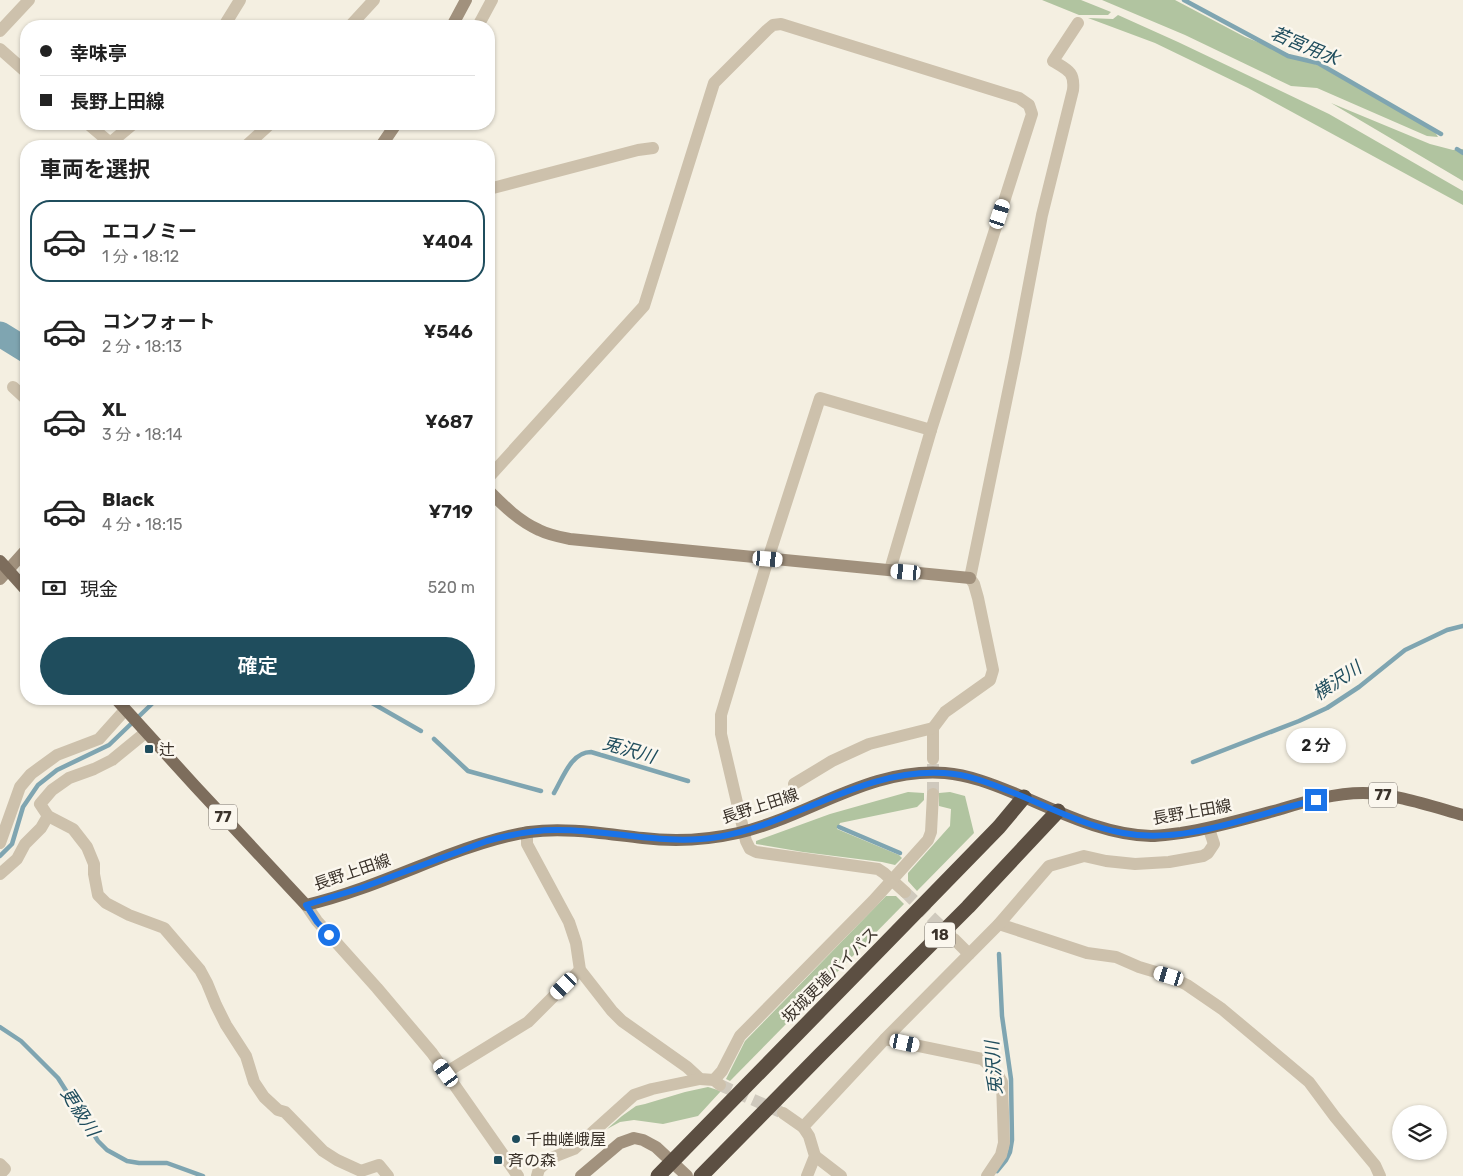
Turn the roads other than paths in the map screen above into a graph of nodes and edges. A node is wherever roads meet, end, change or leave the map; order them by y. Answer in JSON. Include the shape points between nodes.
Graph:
{"nodes":[{"id":1,"x":29,"y":0,"type":"edge"},
{"id":2,"x":240,"y":0,"type":"edge"},
{"id":3,"x":374,"y":0,"type":"edge"},
{"id":4,"x":466,"y":0,"type":"edge"},
{"id":5,"x":492,"y":0,"type":"edge"},
{"id":6,"x":228,"y":20,"type":"edge"},
{"id":7,"x":356,"y":20,"type":"edge"},
{"id":8,"x":455,"y":20,"type":"edge"},
{"id":9,"x":481,"y":20,"type":"edge"},
{"id":10,"x":1078,"y":23,"type":"dead end"},
{"id":11,"x":0,"y":31,"type":"edge"},
{"id":12,"x":0,"y":49,"type":"edge"},
{"id":13,"x":20,"y":67,"type":"edge"},
{"id":14,"x":95,"y":130,"type":"edge"},
{"id":15,"x":127,"y":130,"type":"edge"},
{"id":16,"x":263,"y":130,"type":"edge"},
{"id":17,"x":106,"y":140,"type":"edge"},
{"id":18,"x":117,"y":140,"type":"edge"},
{"id":19,"x":253,"y":140,"type":"edge"},
{"id":20,"x":653,"y":148,"type":"dead end"},
{"id":21,"x":495,"y":187,"type":"edge"},
{"id":22,"x":14,"y":387,"type":"dead end"},
{"id":23,"x":20,"y":393,"type":"edge"},
{"id":24,"x":931,"y":430,"type":"junction"},
{"id":25,"x":495,"y":470,"type":"edge"},
{"id":26,"x":495,"y":497,"type":"edge"},
{"id":27,"x":20,"y":555,"type":"edge"},
{"id":28,"x":768,"y":559,"type":"junction"},
{"id":29,"x":3,"y":570,"type":"edge"},
{"id":30,"x":890,"y":570,"type":"junction"},
{"id":31,"x":970,"y":578,"type":"junction"},
{"id":32,"x":20,"y":585,"type":"edge"},
{"id":33,"x":121,"y":705,"type":"edge"},
{"id":34,"x":126,"y":712,"type":"junction"},
{"id":35,"x":933,"y":728,"type":"junction"},
{"id":36,"x":143,"y":730,"type":"junction"},
{"id":37,"x":933,"y":759,"type":"tunnel mouth"},
{"id":38,"x":794,"y":784,"type":"dead end"},
{"id":39,"x":933,"y":794,"type":"tunnel mouth"},
{"id":40,"x":1024,"y":797,"type":"junction"},
{"id":41,"x":1058,"y":811,"type":"junction"},
{"id":42,"x":1463,"y":815,"type":"edge"},
{"id":43,"x":48,"y":816,"type":"junction"},
{"id":44,"x":1209,"y":828,"type":"junction"},
{"id":45,"x":526,"y":832,"type":"junction"},
{"id":46,"x":744,"y":832,"type":"junction"},
{"id":47,"x":0,"y":843,"type":"edge"},
{"id":48,"x":0,"y":874,"type":"edge"},
{"id":49,"x":891,"y":879,"type":"junction"},
{"id":50,"x":905,"y":892,"type":"tunnel mouth"},
{"id":51,"x":306,"y":905,"type":"junction"},
{"id":52,"x":999,"y":924,"type":"junction"},
{"id":53,"x":954,"y":939,"type":"tunnel mouth"},
{"id":54,"x":969,"y":954,"type":"junction"},
{"id":55,"x":580,"y":970,"type":"junction"},
{"id":56,"x":885,"y":1039,"type":"junction"},
{"id":57,"x":446,"y":1073,"type":"junction"},
{"id":58,"x":700,"y":1079,"type":"junction"},
{"id":59,"x":783,"y":1114,"type":"tunnel mouth"},
{"id":60,"x":803,"y":1127,"type":"junction"},
{"id":61,"x":815,"y":1156,"type":"junction"},
{"id":62,"x":672,"y":1161,"type":"junction"},
{"id":63,"x":388,"y":1176,"type":"edge"},
{"id":64,"x":518,"y":1176,"type":"edge"},
{"id":65,"x":537,"y":1176,"type":"edge"},
{"id":66,"x":581,"y":1176,"type":"edge"},
{"id":67,"x":658,"y":1176,"type":"edge"},
{"id":68,"x":687,"y":1176,"type":"edge"},
{"id":69,"x":702,"y":1176,"type":"edge"},
{"id":70,"x":807,"y":1176,"type":"edge"},
{"id":71,"x":841,"y":1176,"type":"edge"},
{"id":72,"x":987,"y":1176,"type":"edge"},
{"id":73,"x":1380,"y":1176,"type":"edge"}],
"edges":[{"from":1,"to":11,"type":"street"},
{"from":2,"to":6,"type":"street"},
{"from":3,"to":7,"type":"street"},
{"from":4,"to":8,"type":"street"},
{"from":5,"to":9,"type":"street"},
{"from":10,"to":31,"type":"street","via":[[1054,61],[1070,71],[1074,80],[1073,90],[1042,215]]},
{"from":12,"to":13,"type":"street"},
{"from":14,"to":17,"type":"street"},
{"from":15,"to":18,"type":"street"},
{"from":16,"to":19,"type":"street"},
{"from":20,"to":21,"type":"street"},
{"from":22,"to":23,"type":"street"},
{"from":24,"to":25,"type":"street","via":[[1032,114],[1029,105],[1019,98],[781,24],[773,25],[714,83],[644,306]]},
{"from":24,"to":28,"type":"street","via":[[820,398]]},
{"from":24,"to":30,"type":"street"},
{"from":26,"to":28,"type":"street","via":[[519,518],[551,535]]},
{"from":27,"to":29,"type":"street"},
{"from":28,"to":30,"type":"street"},
{"from":28,"to":46,"type":"street","via":[[721,715],[721,734]]},
{"from":29,"to":32,"type":"main road"},
{"from":30,"to":31,"type":"street"},
{"from":31,"to":35,"type":"street","via":[[978,598],[993,670],[990,680],[945,712]]},
{"from":33,"to":34,"type":"main road","name":"長野上田線","number":"77"},
{"from":34,"to":36,"type":"main road","name":"長野上田線","number":"77"},
{"from":34,"to":47,"type":"street","via":[[99,739],[57,755],[32,774],[20,787]]},
{"from":35,"to":37,"type":"street"},
{"from":35,"to":38,"type":"street","via":[[869,744]]},
{"from":36,"to":43,"type":"street","via":[[112,760],[69,778],[52,790],[40,804]]},
{"from":36,"to":51,"type":"main road","name":"長野上田線","number":"77"},
{"from":39,"to":49,"type":"street","via":[[928,840]]},
{"from":40,"to":41,"type":"main road","name":"長野上田線","number":"77"},
{"from":40,"to":46,"type":"main road","name":"長野上田線","number":"77","via":[[960,775],[914,774],[850,790]]},
{"from":40,"to":62,"type":"highway","name":"坂城更埴バイパス","number":"18","via":[[910,919]]},
{"from":41,"to":44,"type":"main road","name":"長野上田線","number":"77","via":[[1090,824],[1135,835],[1154,836]]},
{"from":41,"to":69,"type":"highway","number":"18","via":[[968,907]]},
{"from":42,"to":44,"type":"main road","name":"長野上田線","number":"77","via":[[1391,796],[1365,793],[1308,801]]},
{"from":43,"to":48,"type":"street","via":[[25,844],[17,860]]},
{"from":43,"to":63,"type":"street","via":[[73,829],[87,847],[94,864],[98,895],[106,903],[164,928],[200,970],[264,1097],[285,1112],[323,1151],[361,1171],[379,1164]]},
{"from":44,"to":52,"type":"street","via":[[1214,844],[1203,856],[1135,864],[1084,856],[1049,866]]},
{"from":45,"to":46,"type":"main road","name":"長野上田線","number":"77","via":[[562,830],[674,840]]},
{"from":45,"to":51,"type":"main road","name":"長野上田線","number":"77","via":[[487,841]]},
{"from":45,"to":55,"type":"street","via":[[527,844],[570,922]]},
{"from":46,"to":49,"type":"street","via":[[751,850],[878,870]]},
{"from":49,"to":50,"type":"street"},
{"from":49,"to":58,"type":"street","via":[[740,1036],[717,1083]]},
{"from":51,"to":57,"type":"street"},
{"from":52,"to":54,"type":"street"},
{"from":52,"to":73,"type":"street","via":[[1087,953],[1116,957],[1187,985],[1222,1009],[1309,1082],[1375,1165]]},
{"from":53,"to":54,"type":"street"},
{"from":54,"to":56,"type":"street"},
{"from":55,"to":57,"type":"street","via":[[528,1022]]},
{"from":55,"to":58,"type":"street","via":[[622,1021]]},
{"from":56,"to":60,"type":"street"},
{"from":56,"to":72,"type":"street","via":[[982,1059],[996,1071],[1002,1082],[1004,1143],[1001,1155]]},
{"from":57,"to":64,"type":"street"},
{"from":58,"to":65,"type":"street","via":[[634,1095],[574,1149],[550,1158],[538,1169]]},
{"from":59,"to":60,"type":"street"},
{"from":60,"to":61,"type":"street"},
{"from":61,"to":70,"type":"street"},
{"from":61,"to":71,"type":"street"},
{"from":62,"to":66,"type":"street","via":[[656,1147],[634,1138],[620,1143]]},
{"from":62,"to":67,"type":"highway","name":"坂城更埴バイパス","number":"18"},
{"from":62,"to":68,"type":"street"}]}
